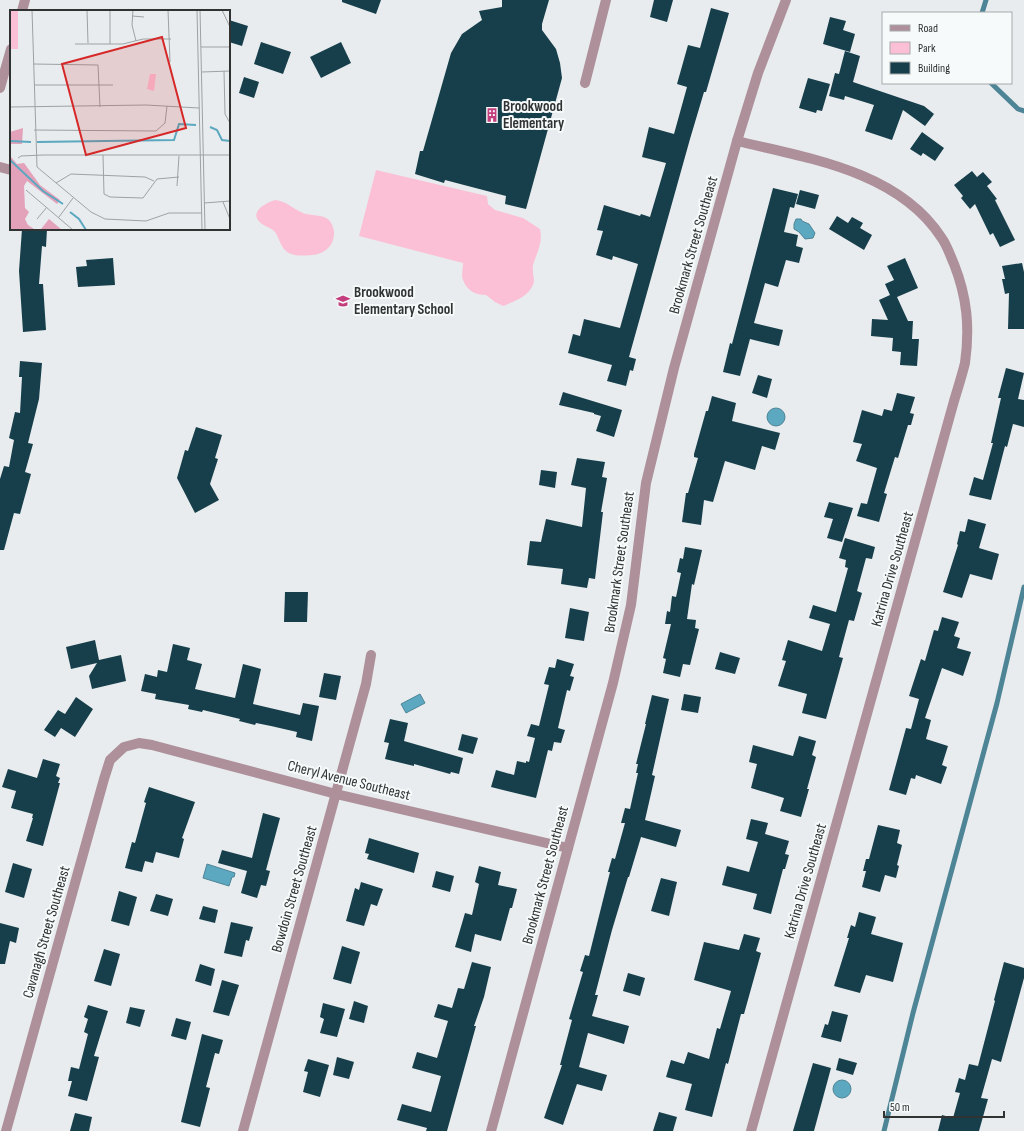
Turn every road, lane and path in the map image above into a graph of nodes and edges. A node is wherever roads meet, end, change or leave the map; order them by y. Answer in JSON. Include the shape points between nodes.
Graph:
{"nodes":[{"id":1,"x":25,"y":0,"type":"edge"},
{"id":2,"x":606,"y":0,"type":"edge"},
{"id":3,"x":786,"y":0,"type":"edge"},
{"id":4,"x":22,"y":10,"type":"edge"},
{"id":5,"x":10,"y":53,"type":"edge"},
{"id":6,"x":585,"y":83,"type":"dead end"},
{"id":7,"x":0,"y":88,"type":"edge"},
{"id":8,"x":737,"y":141,"type":"junction"},
{"id":9,"x":0,"y":167,"type":"edge"},
{"id":10,"x":10,"y":170,"type":"edge"},
{"id":11,"x":371,"y":655,"type":"dead end"},
{"id":12,"x":124,"y":747,"type":"joint"},
{"id":13,"x":336,"y":794,"type":"junction"},
{"id":14,"x":568,"y":848,"type":"junction"},
{"id":15,"x":6,"y":1131,"type":"edge"},
{"id":16,"x":243,"y":1131,"type":"edge"},
{"id":17,"x":491,"y":1131,"type":"edge"},
{"id":18,"x":751,"y":1131,"type":"edge"}],
"edges":[{"from":1,"to":4,"type":"street"},
{"from":2,"to":6,"type":"street"},
{"from":3,"to":8,"type":"street","name":"Brookmark Street Southeast","via":[[758,73]]},
{"from":5,"to":7,"type":"street"},
{"from":8,"to":14,"type":"street","name":"Brookmark Street Southeast","via":[[660,422],[646,483],[625,634]]},
{"from":8,"to":18,"type":"street","name":"Katrina Drive Southeast","via":[[851,171],[885,186],[916,207],[941,236],[946,246],[962,285],[968,327],[964,363],[956,396]]},
{"from":9,"to":10,"type":"street"},
{"from":11,"to":13,"type":"street","name":"Bowdoin Street Southeast","via":[[366,684]]},
{"from":12,"to":13,"type":"street","name":"Cheryl Avenue Southeast","via":[[139,743],[152,745]]},
{"from":12,"to":15,"type":"street","name":"Cavanagh Street Southeast","via":[[110,760],[104,779]]},
{"from":13,"to":14,"type":"street","name":"Cheryl Avenue Southeast"},
{"from":13,"to":16,"type":"street","name":"Bowdoin Street Southeast"},
{"from":14,"to":17,"type":"street","name":"Brookmark Street Southeast"}]}
